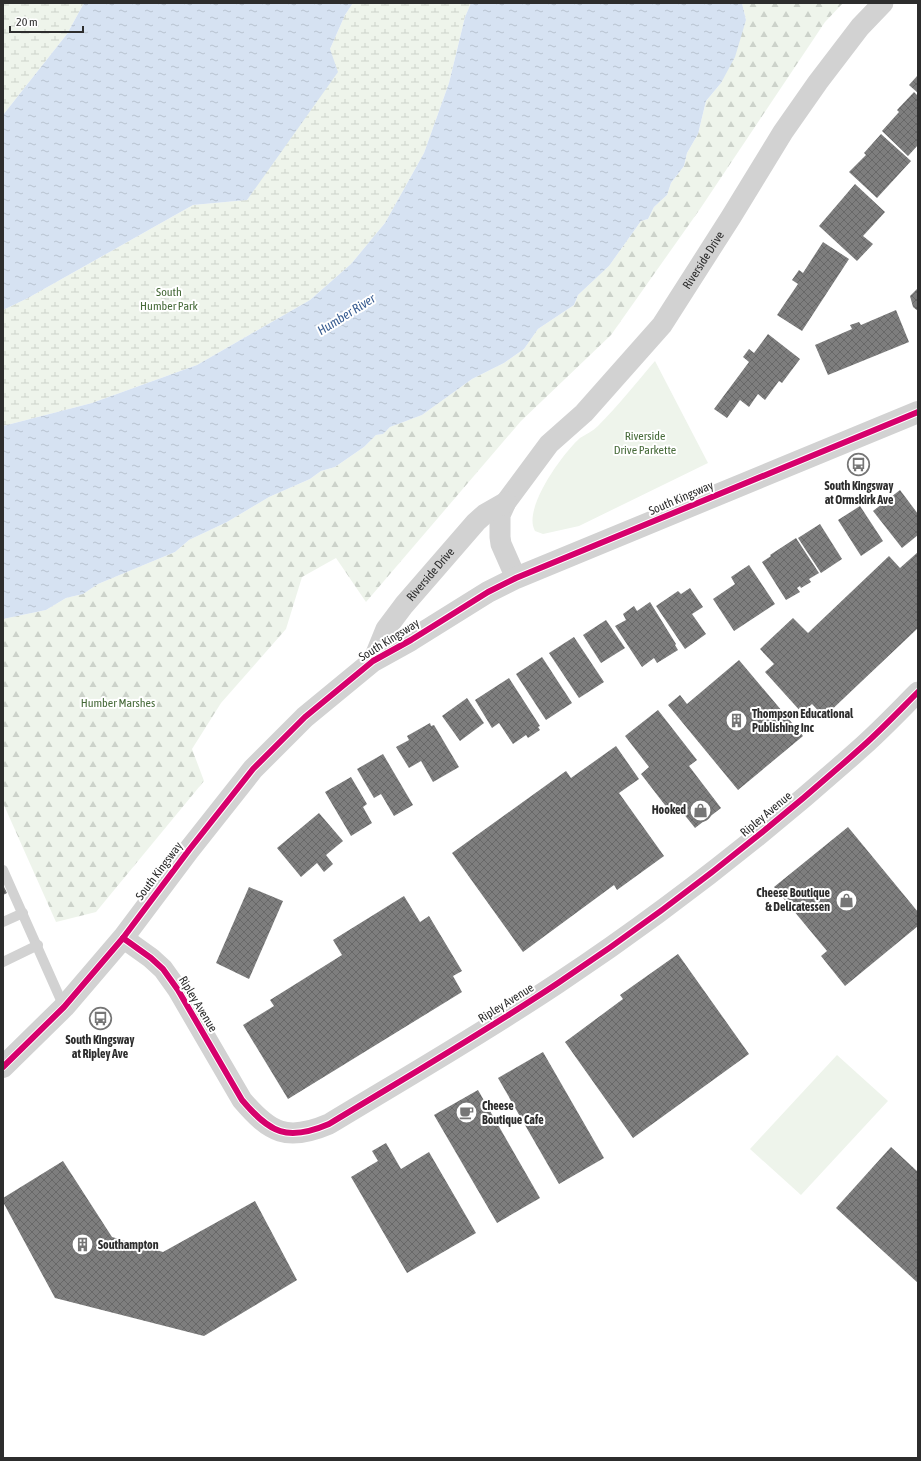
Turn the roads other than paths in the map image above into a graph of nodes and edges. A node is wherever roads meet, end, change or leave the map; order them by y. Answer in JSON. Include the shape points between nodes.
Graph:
{"nodes":[{"id":1,"x":883,"y":3,"type":"edge"},
{"id":2,"x":917,"y":415,"type":"edge"},
{"id":3,"x":506,"y":502,"type":"junction"},
{"id":4,"x":516,"y":578,"type":"junction"},
{"id":5,"x":373,"y":661,"type":"junction"},
{"id":6,"x":918,"y":692,"type":"edge"},
{"id":7,"x":3,"y":870,"type":"edge"},
{"id":8,"x":23,"y":913,"type":"junction"},
{"id":9,"x":3,"y":922,"type":"edge"},
{"id":10,"x":123,"y":938,"type":"junction"},
{"id":11,"x":38,"y":945,"type":"junction"},
{"id":12,"x":3,"y":962,"type":"edge"},
{"id":13,"x":64,"y":1007,"type":"junction"},
{"id":14,"x":3,"y":1067,"type":"edge"}],
"edges":[{"from":1,"to":3,"type":"street","name":"Riverside Drive","via":[[860,27],[783,132],[662,325],[584,413],[549,444]]},
{"from":2,"to":4,"type":"street","name":"South Kingsway"},
{"from":3,"to":4,"type":"street","name":"Riverside Drive","via":[[500,515],[500,537]]},
{"from":3,"to":5,"type":"street","name":"Riverside Drive","via":[[476,522],[404,605],[386,629]]},
{"from":4,"to":5,"type":"street","name":"South Kingsway"},
{"from":5,"to":10,"type":"street","name":"South Kingsway","via":[[305,717],[253,769]]},
{"from":6,"to":10,"type":"street","name":"Ripley Avenue","via":[[864,745],[799,801],[717,869],[631,934],[481,1032],[329,1124],[313,1131],[282,1132],[262,1122],[252,1112],[242,1100],[178,990],[163,969]]},
{"from":7,"to":8,"type":"lane"},
{"from":8,"to":9,"type":"lane"},
{"from":8,"to":11,"type":"lane"},
{"from":10,"to":13,"type":"street","name":"South Kingsway"},
{"from":11,"to":12,"type":"lane"},
{"from":11,"to":13,"type":"lane"},
{"from":13,"to":14,"type":"street","name":"South Kingsway"}]}
